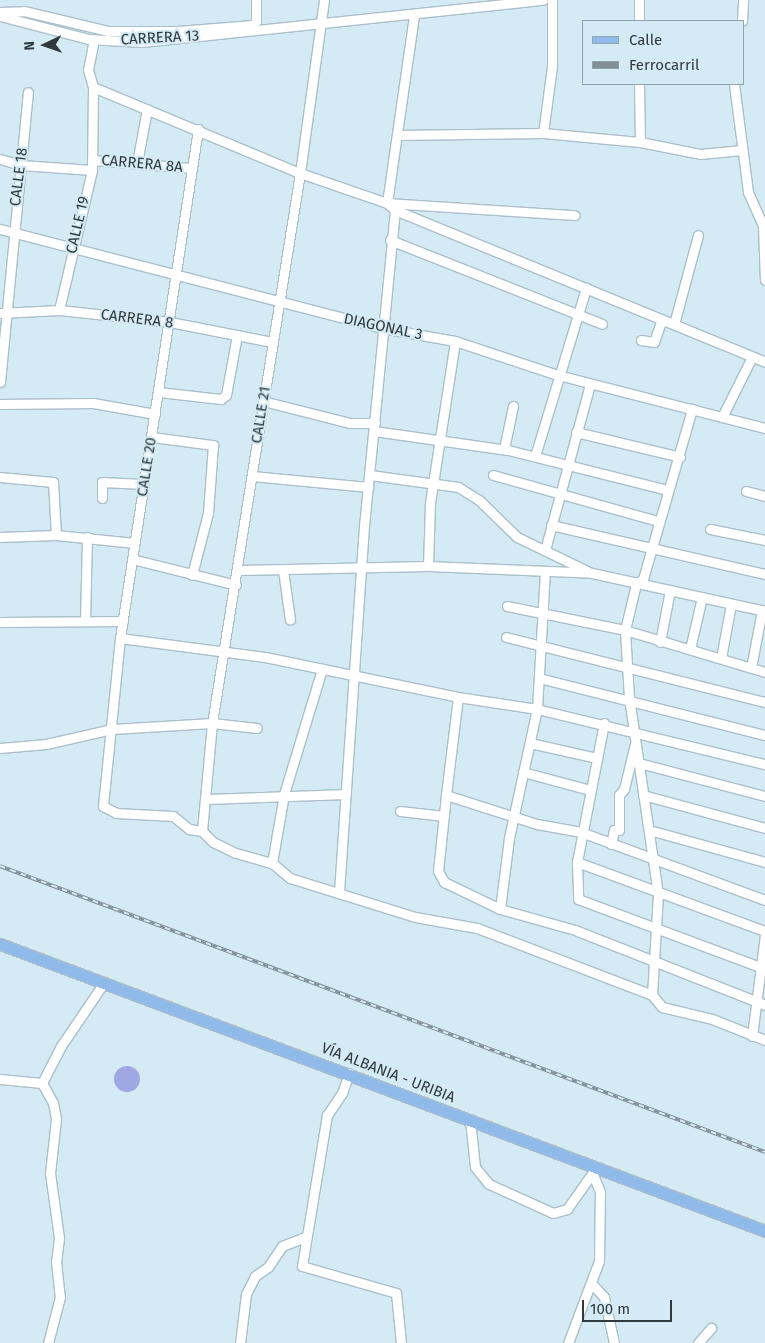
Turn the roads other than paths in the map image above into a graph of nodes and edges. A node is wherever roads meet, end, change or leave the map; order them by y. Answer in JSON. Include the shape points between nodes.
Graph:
{"nodes":[{"id":1,"x":256,"y":0,"type":"edge"},
{"id":2,"x":324,"y":0,"type":"edge"},
{"id":3,"x":543,"y":0,"type":"edge"},
{"id":4,"x":552,"y":0,"type":"edge"},
{"id":5,"x":639,"y":0,"type":"edge"},
{"id":6,"x":743,"y":0,"type":"edge"},
{"id":7,"x":0,"y":12,"type":"edge"},
{"id":8,"x":0,"y":16,"type":"edge"},
{"id":9,"x":414,"y":16,"type":"junction"},
{"id":10,"x":639,"y":20,"type":"edge"},
{"id":11,"x":742,"y":20,"type":"edge"},
{"id":12,"x":322,"y":25,"type":"junction"},
{"id":13,"x":94,"y":40,"type":"junction"},
{"id":14,"x":639,"y":85,"type":"edge"},
{"id":15,"x":734,"y":85,"type":"edge"},
{"id":16,"x":93,"y":87,"type":"junction"},
{"id":17,"x":28,"y":92,"type":"dead end"},
{"id":18,"x":146,"y":109,"type":"junction"},
{"id":19,"x":198,"y":129,"type":"junction"},
{"id":20,"x":543,"y":133,"type":"junction"},
{"id":21,"x":397,"y":135,"type":"junction"},
{"id":22,"x":640,"y":142,"type":"junction"},
{"id":23,"x":742,"y":150,"type":"junction"},
{"id":24,"x":0,"y":159,"type":"edge"},
{"id":25,"x":92,"y":160,"type":"junction"},
{"id":26,"x":137,"y":163,"type":"junction"},
{"id":27,"x":21,"y":165,"type":"junction"},
{"id":28,"x":192,"y":168,"type":"junction"},
{"id":29,"x":92,"y":170,"type":"junction"},
{"id":30,"x":300,"y":173,"type":"junction"},
{"id":31,"x":387,"y":203,"type":"junction"},
{"id":32,"x":395,"y":210,"type":"junction"},
{"id":33,"x":575,"y":215,"type":"dead end"},
{"id":34,"x":0,"y":229,"type":"edge"},
{"id":35,"x":12,"y":233,"type":"junction"},
{"id":36,"x":698,"y":235,"type":"dead end"},
{"id":37,"x":390,"y":240,"type":"junction"},
{"id":38,"x":73,"y":248,"type":"junction"},
{"id":39,"x":176,"y":274,"type":"junction"},
{"id":40,"x":765,"y":280,"type":"edge"},
{"id":41,"x":586,"y":288,"type":"junction"},
{"id":42,"x":278,"y":302,"type":"junction"},
{"id":43,"x":59,"y":310,"type":"junction"},
{"id":44,"x":4,"y":312,"type":"edge"},
{"id":45,"x":577,"y":314,"type":"junction"},
{"id":46,"x":662,"y":319,"type":"junction"},
{"id":47,"x":170,"y":322,"type":"junction"},
{"id":48,"x":602,"y":324,"type":"dead end"},
{"id":49,"x":674,"y":324,"type":"junction"},
{"id":50,"x":382,"y":328,"type":"junction"},
{"id":51,"x":237,"y":335,"type":"junction"},
{"id":52,"x":641,"y":340,"type":"dead end"},
{"id":53,"x":456,"y":341,"type":"junction"},
{"id":54,"x":272,"y":342,"type":"junction"},
{"id":55,"x":765,"y":353,"type":"edge"},
{"id":56,"x":758,"y":359,"type":"edge"},
{"id":57,"x":558,"y":376,"type":"junction"},
{"id":58,"x":0,"y":382,"type":"edge"},
{"id":59,"x":590,"y":384,"type":"junction"},
{"id":60,"x":160,"y":392,"type":"junction"},
{"id":61,"x":263,"y":401,"type":"junction"},
{"id":62,"x":0,"y":404,"type":"edge"},
{"id":63,"x":514,"y":406,"type":"dead end"},
{"id":64,"x":692,"y":409,"type":"junction"},
{"id":65,"x":155,"y":414,"type":"junction"},
{"id":66,"x":722,"y":417,"type":"junction"},
{"id":67,"x":375,"y":427,"type":"junction"},
{"id":68,"x":765,"y":428,"type":"edge"},
{"id":69,"x":576,"y":432,"type":"junction"},
{"id":70,"x":152,"y":437,"type":"junction"},
{"id":71,"x":438,"y":439,"type":"junction"},
{"id":72,"x":504,"y":449,"type":"junction"},
{"id":73,"x":535,"y":456,"type":"junction"},
{"id":74,"x":680,"y":457,"type":"junction"},
{"id":75,"x":567,"y":464,"type":"junction"},
{"id":76,"x":370,"y":475,"type":"junction"},
{"id":77,"x":493,"y":475,"type":"dead end"},
{"id":78,"x":252,"y":476,"type":"junction"},
{"id":79,"x":0,"y":477,"type":"edge"},
{"id":80,"x":433,"y":482,"type":"junction"},
{"id":81,"x":144,"y":484,"type":"junction"},
{"id":82,"x":368,"y":488,"type":"junction"},
{"id":83,"x":667,"y":490,"type":"junction"},
{"id":84,"x":746,"y":491,"type":"dead end"},
{"id":85,"x":559,"y":494,"type":"junction"},
{"id":86,"x":765,"y":496,"type":"edge"},
{"id":87,"x":102,"y":498,"type":"dead end"},
{"id":88,"x":658,"y":521,"type":"junction"},
{"id":89,"x":550,"y":525,"type":"junction"},
{"id":90,"x":710,"y":529,"type":"dead end"},
{"id":91,"x":56,"y":535,"type":"junction"},
{"id":92,"x":0,"y":537,"type":"edge"},
{"id":93,"x":87,"y":537,"type":"junction"},
{"id":94,"x":765,"y":540,"type":"edge"},
{"id":95,"x":135,"y":543,"type":"junction"},
{"id":96,"x":544,"y":550,"type":"junction"},
{"id":97,"x":651,"y":550,"type":"junction"},
{"id":98,"x":132,"y":559,"type":"junction"},
{"id":99,"x":428,"y":566,"type":"junction"},
{"id":100,"x":362,"y":568,"type":"junction"},
{"id":101,"x":238,"y":570,"type":"junction"},
{"id":102,"x":283,"y":570,"type":"junction"},
{"id":103,"x":545,"y":570,"type":"junction"},
{"id":104,"x":592,"y":573,"type":"junction"},
{"id":105,"x":765,"y":574,"type":"edge"},
{"id":106,"x":192,"y":575,"type":"junction"},
{"id":107,"x":636,"y":584,"type":"junction"},
{"id":108,"x":236,"y":586,"type":"junction"},
{"id":109,"x":670,"y":590,"type":"junction"},
{"id":110,"x":702,"y":597,"type":"junction"},
{"id":111,"x":731,"y":604,"type":"junction"},
{"id":112,"x":507,"y":606,"type":"dead end"},
{"id":113,"x":764,"y":611,"type":"edge"},
{"id":114,"x":544,"y":613,"type":"junction"},
{"id":115,"x":85,"y":620,"type":"junction"},
{"id":116,"x":290,"y":620,"type":"dead end"},
{"id":117,"x":123,"y":621,"type":"junction"},
{"id":118,"x":0,"y":622,"type":"edge"},
{"id":119,"x":626,"y":630,"type":"junction"},
{"id":120,"x":506,"y":637,"type":"dead end"},
{"id":121,"x":120,"y":638,"type":"junction"},
{"id":122,"x":660,"y":642,"type":"junction"},
{"id":123,"x":542,"y":644,"type":"junction"},
{"id":124,"x":690,"y":649,"type":"junction"},
{"id":125,"x":223,"y":652,"type":"junction"},
{"id":126,"x":721,"y":658,"type":"junction"},
{"id":127,"x":628,"y":665,"type":"junction"},
{"id":128,"x":322,"y":668,"type":"junction"},
{"id":129,"x":752,"y":668,"type":"junction"},
{"id":130,"x":765,"y":672,"type":"edge"},
{"id":131,"x":356,"y":676,"type":"junction"},
{"id":132,"x":539,"y":678,"type":"junction"},
{"id":133,"x":458,"y":697,"type":"junction"},
{"id":134,"x":629,"y":698,"type":"junction"},
{"id":135,"x":765,"y":702,"type":"edge"},
{"id":136,"x":537,"y":709,"type":"junction"},
{"id":137,"x":212,"y":723,"type":"junction"},
{"id":138,"x":604,"y":723,"type":"junction"},
{"id":139,"x":257,"y":728,"type":"dead end"},
{"id":140,"x":112,"y":729,"type":"junction"},
{"id":141,"x":635,"y":731,"type":"junction"},
{"id":142,"x":765,"y":735,"type":"edge"},
{"id":143,"x":636,"y":742,"type":"junction"},
{"id":144,"x":530,"y":743,"type":"junction"},
{"id":145,"x":0,"y":748,"type":"edge"},
{"id":146,"x":597,"y":758,"type":"junction"},
{"id":147,"x":639,"y":763,"type":"junction"},
{"id":148,"x":765,"y":764,"type":"edge"},
{"id":149,"x":524,"y":772,"type":"junction"},
{"id":150,"x":590,"y":790,"type":"junction"},
{"id":151,"x":284,"y":794,"type":"junction"},
{"id":152,"x":346,"y":794,"type":"junction"},
{"id":153,"x":446,"y":795,"type":"junction"},
{"id":154,"x":644,"y":795,"type":"junction"},
{"id":155,"x":765,"y":796,"type":"edge"},
{"id":156,"x":207,"y":799,"type":"junction"},
{"id":157,"x":400,"y":811,"type":"dead end"},
{"id":158,"x":444,"y":816,"type":"junction"},
{"id":159,"x":514,"y":817,"type":"junction"},
{"id":160,"x":765,"y":828,"type":"edge"},
{"id":161,"x":649,"y":830,"type":"junction"},
{"id":162,"x":202,"y":831,"type":"junction"},
{"id":163,"x":581,"y":832,"type":"junction"},
{"id":164,"x":611,"y":844,"type":"junction"},
{"id":165,"x":654,"y":860,"type":"junction"},
{"id":166,"x":577,"y":862,"type":"junction"},
{"id":167,"x":765,"y":862,"type":"edge"},
{"id":168,"x":272,"y":863,"type":"junction"},
{"id":169,"x":340,"y":892,"type":"junction"},
{"id":170,"x":658,"y":894,"type":"junction"},
{"id":171,"x":765,"y":900,"type":"edge"},
{"id":172,"x":500,"y":910,"type":"junction"},
{"id":173,"x":657,"y":926,"type":"junction"},
{"id":174,"x":765,"y":933,"type":"edge"},
{"id":175,"x":0,"y":944,"type":"edge"},
{"id":176,"x":656,"y":964,"type":"junction"},
{"id":177,"x":763,"y":968,"type":"edge"},
{"id":178,"x":103,"y":984,"type":"junction"},
{"id":179,"x":652,"y":995,"type":"junction"},
{"id":180,"x":761,"y":1004,"type":"edge"},
{"id":181,"x":752,"y":1036,"type":"junction"},
{"id":182,"x":765,"y":1040,"type":"edge"},
{"id":183,"x":348,"y":1073,"type":"junction"},
{"id":184,"x":0,"y":1079,"type":"edge"},
{"id":185,"x":42,"y":1083,"type":"junction"},
{"id":186,"x":470,"y":1120,"type":"junction"},
{"id":187,"x":595,"y":1171,"type":"junction"},
{"id":188,"x":765,"y":1231,"type":"edge"},
{"id":189,"x":305,"y":1237,"type":"junction"},
{"id":190,"x":591,"y":1283,"type":"junction"},
{"id":191,"x":712,"y":1328,"type":"dead end"},
{"id":192,"x":48,"y":1343,"type":"edge"},
{"id":193,"x":240,"y":1343,"type":"edge"},
{"id":194,"x":401,"y":1343,"type":"edge"},
{"id":195,"x":568,"y":1343,"type":"edge"},
{"id":196,"x":614,"y":1343,"type":"edge"},
{"id":197,"x":698,"y":1343,"type":"edge"}],
"edges":[{"from":1,"to":7,"type":"street","via":[[256,21],[253,25],[176,31],[108,31],[24,11]]},
{"from":2,"to":12,"type":"street","name":"CALLE 21"},
{"from":3,"to":9,"type":"street","name":"CARRERA 13"},
{"from":4,"to":20,"type":"street","via":[[552,66]]},
{"from":5,"to":10,"type":"street"},
{"from":6,"to":11,"type":"street"},
{"from":8,"to":13,"type":"street","name":"CARRERA 13","via":[[29,27]]},
{"from":9,"to":12,"type":"street","name":"CARRERA 13"},
{"from":9,"to":21,"type":"street"},
{"from":12,"to":13,"type":"street","name":"CARRERA 13","via":[[142,42]]},
{"from":12,"to":30,"type":"street","name":"CALLE 21"},
{"from":13,"to":16,"type":"street","name":"CALLE 19","via":[[88,70]]},
{"from":14,"to":22,"type":"street"},
{"from":15,"to":23,"type":"street"},
{"from":16,"to":18,"type":"street"},
{"from":16,"to":25,"type":"street","name":"CALLE 19"},
{"from":17,"to":27,"type":"street","name":"CALLE 18"},
{"from":18,"to":19,"type":"street"},
{"from":18,"to":26,"type":"street"},
{"from":19,"to":28,"type":"street","name":"CALLE 20"},
{"from":19,"to":30,"type":"street"},
{"from":20,"to":21,"type":"street"},
{"from":20,"to":22,"type":"street"},
{"from":21,"to":31,"type":"street"},
{"from":22,"to":23,"type":"street","via":[[700,154]]},
{"from":23,"to":40,"type":"street","via":[[751,202],[763,226]]},
{"from":24,"to":27,"type":"street","name":"CARRERA 8A"},
{"from":25,"to":26,"type":"street","name":"CARRERA 8A"},
{"from":25,"to":29,"type":"street","name":"CALLE 19"},
{"from":26,"to":28,"type":"street","name":"CARRERA 8A"},
{"from":27,"to":29,"type":"street","name":"CARRERA 8A"},
{"from":27,"to":35,"type":"street","name":"CALLE 18"},
{"from":28,"to":39,"type":"street","name":"CALLE 20"},
{"from":29,"to":38,"type":"street","name":"CALLE 19"},
{"from":30,"to":31,"type":"street"},
{"from":30,"to":42,"type":"street","name":"CALLE 21"},
{"from":31,"to":32,"type":"street"},
{"from":31,"to":33,"type":"street"},
{"from":32,"to":37,"type":"street"},
{"from":32,"to":41,"type":"street"},
{"from":34,"to":35,"type":"street","name":"DIAGONAL 3"},
{"from":35,"to":38,"type":"street","name":"DIAGONAL 3"},
{"from":35,"to":44,"type":"street","name":"CALLE 18"},
{"from":36,"to":49,"type":"street"},
{"from":37,"to":45,"type":"street"},
{"from":37,"to":50,"type":"street"},
{"from":38,"to":39,"type":"street","name":"DIAGONAL 3"},
{"from":38,"to":43,"type":"street","name":"CALLE 19"},
{"from":39,"to":42,"type":"street","name":"DIAGONAL 3"},
{"from":39,"to":47,"type":"street","name":"CALLE 20"},
{"from":41,"to":45,"type":"street"},
{"from":41,"to":46,"type":"street"},
{"from":42,"to":50,"type":"street","name":"DIAGONAL 3"},
{"from":42,"to":54,"type":"street","name":"CALLE 21"},
{"from":43,"to":44,"type":"street","name":"CARRERA 8"},
{"from":43,"to":47,"type":"street","name":"CARRERA 8"},
{"from":44,"to":58,"type":"street","name":"CALLE 18"},
{"from":45,"to":48,"type":"street"},
{"from":45,"to":57,"type":"street"},
{"from":46,"to":49,"type":"street"},
{"from":46,"to":52,"type":"street","via":[[654,342]]},
{"from":47,"to":51,"type":"street","name":"CARRERA 8"},
{"from":47,"to":60,"type":"street","name":"CALLE 20"},
{"from":49,"to":56,"type":"street"},
{"from":50,"to":53,"type":"street","name":"DIAGONAL 3"},
{"from":50,"to":67,"type":"street"},
{"from":51,"to":54,"type":"street","name":"CARRERA 8"},
{"from":51,"to":60,"type":"street","via":[[226,395],[221,399]]},
{"from":53,"to":57,"type":"street","name":"DIAGONAL 3"},
{"from":53,"to":71,"type":"street"},
{"from":54,"to":61,"type":"street","name":"CALLE 21"},
{"from":55,"to":56,"type":"street"},
{"from":56,"to":66,"type":"street"},
{"from":57,"to":59,"type":"street","name":"DIAGONAL 3"},
{"from":57,"to":73,"type":"street"},
{"from":59,"to":64,"type":"street","name":"DIAGONAL 3"},
{"from":59,"to":69,"type":"street"},
{"from":60,"to":65,"type":"street","name":"CALLE 20"},
{"from":61,"to":67,"type":"street","via":[[350,424]]},
{"from":61,"to":78,"type":"street","name":"CALLE 21"},
{"from":62,"to":65,"type":"street","via":[[93,402]]},
{"from":63,"to":72,"type":"street"},
{"from":64,"to":66,"type":"street","name":"DIAGONAL 3"},
{"from":64,"to":74,"type":"street"},
{"from":65,"to":70,"type":"street","name":"CALLE 20"},
{"from":66,"to":68,"type":"street","name":"DIAGONAL 3"},
{"from":67,"to":71,"type":"street"},
{"from":67,"to":76,"type":"street"},
{"from":69,"to":74,"type":"street"},
{"from":69,"to":75,"type":"street"},
{"from":70,"to":81,"type":"street","name":"CALLE 20"},
{"from":70,"to":106,"type":"street","via":[[213,445],[208,513]]},
{"from":71,"to":72,"type":"street"},
{"from":71,"to":80,"type":"street"},
{"from":72,"to":73,"type":"street"},
{"from":73,"to":75,"type":"street"},
{"from":74,"to":83,"type":"street"},
{"from":75,"to":83,"type":"street"},
{"from":75,"to":85,"type":"street"},
{"from":76,"to":80,"type":"street"},
{"from":76,"to":82,"type":"street"},
{"from":77,"to":85,"type":"street"},
{"from":78,"to":82,"type":"street"},
{"from":78,"to":101,"type":"street","name":"CALLE 21"},
{"from":79,"to":91,"type":"street","via":[[53,482]]},
{"from":80,"to":96,"type":"street","via":[[471,494],[511,532]]},
{"from":80,"to":99,"type":"street"},
{"from":81,"to":87,"type":"street","via":[[102,482]]},
{"from":81,"to":95,"type":"street","name":"CALLE 20"},
{"from":82,"to":100,"type":"street"},
{"from":83,"to":88,"type":"street"},
{"from":84,"to":86,"type":"street"},
{"from":85,"to":88,"type":"street"},
{"from":85,"to":89,"type":"street"},
{"from":88,"to":97,"type":"street"},
{"from":89,"to":96,"type":"street"},
{"from":89,"to":97,"type":"street"},
{"from":90,"to":94,"type":"street"},
{"from":91,"to":92,"type":"street"},
{"from":91,"to":93,"type":"street"},
{"from":93,"to":95,"type":"street"},
{"from":93,"to":115,"type":"street"},
{"from":95,"to":98,"type":"street","name":"CALLE 20"},
{"from":96,"to":104,"type":"street"},
{"from":97,"to":105,"type":"street"},
{"from":97,"to":107,"type":"street","via":[[643,579]]},
{"from":98,"to":106,"type":"street"},
{"from":98,"to":117,"type":"street","name":"CALLE 20"},
{"from":99,"to":100,"type":"street"},
{"from":99,"to":103,"type":"street"},
{"from":100,"to":102,"type":"street"},
{"from":100,"to":131,"type":"street"},
{"from":101,"to":102,"type":"street"},
{"from":101,"to":108,"type":"street","name":"CALLE 21"},
{"from":102,"to":116,"type":"street"},
{"from":103,"to":104,"type":"street"},
{"from":103,"to":114,"type":"street"},
{"from":104,"to":107,"type":"street"},
{"from":106,"to":108,"type":"street"},
{"from":107,"to":109,"type":"street"},
{"from":107,"to":119,"type":"street"},
{"from":108,"to":125,"type":"street","name":"CALLE 21"},
{"from":109,"to":110,"type":"street"},
{"from":109,"to":122,"type":"street"},
{"from":110,"to":111,"type":"street"},
{"from":110,"to":124,"type":"street"},
{"from":111,"to":113,"type":"street"},
{"from":111,"to":126,"type":"street"},
{"from":112,"to":114,"type":"street"},
{"from":113,"to":129,"type":"street"},
{"from":114,"to":119,"type":"street"},
{"from":114,"to":123,"type":"street"},
{"from":115,"to":117,"type":"street"},
{"from":115,"to":118,"type":"street"},
{"from":117,"to":121,"type":"street","name":"CALLE 20"},
{"from":119,"to":122,"type":"street"},
{"from":119,"to":127,"type":"street"},
{"from":120,"to":123,"type":"street"},
{"from":121,"to":125,"type":"street"},
{"from":121,"to":140,"type":"street","name":"CALLE 20"},
{"from":122,"to":124,"type":"street"},
{"from":123,"to":127,"type":"street"},
{"from":123,"to":132,"type":"street"},
{"from":124,"to":126,"type":"street"},
{"from":125,"to":128,"type":"street"},
{"from":125,"to":137,"type":"street","name":"CALLE 21"},
{"from":126,"to":129,"type":"street"},
{"from":127,"to":134,"type":"street"},
{"from":127,"to":135,"type":"street"},
{"from":128,"to":131,"type":"street"},
{"from":128,"to":151,"type":"street"},
{"from":129,"to":130,"type":"street"},
{"from":131,"to":133,"type":"street"},
{"from":131,"to":152,"type":"street"},
{"from":132,"to":134,"type":"street"},
{"from":132,"to":136,"type":"street"},
{"from":133,"to":136,"type":"street"},
{"from":133,"to":153,"type":"street"},
{"from":134,"to":141,"type":"street"},
{"from":134,"to":142,"type":"street"},
{"from":136,"to":138,"type":"street"},
{"from":136,"to":144,"type":"street"},
{"from":137,"to":139,"type":"street"},
{"from":137,"to":140,"type":"street"},
{"from":137,"to":156,"type":"street","name":"CALLE 21"},
{"from":138,"to":141,"type":"street"},
{"from":138,"to":146,"type":"street"},
{"from":140,"to":145,"type":"street","via":[[46,744]]},
{"from":140,"to":162,"type":"street","name":"CALLE 20","via":[[103,806],[116,813],[173,816],[189,830]]},
{"from":141,"to":143,"type":"street"},
{"from":141,"to":148,"type":"street"},
{"from":143,"to":147,"type":"street"},
{"from":143,"to":164,"type":"street","via":[[619,795],[619,830],[614,830]]},
{"from":144,"to":146,"type":"street"},
{"from":144,"to":149,"type":"street"},
{"from":146,"to":150,"type":"street"},
{"from":147,"to":154,"type":"street"},
{"from":147,"to":155,"type":"street"},
{"from":149,"to":150,"type":"street"},
{"from":149,"to":159,"type":"street"},
{"from":150,"to":163,"type":"street"},
{"from":151,"to":152,"type":"street"},
{"from":151,"to":156,"type":"street"},
{"from":151,"to":168,"type":"street"},
{"from":152,"to":169,"type":"street"},
{"from":153,"to":158,"type":"street"},
{"from":153,"to":159,"type":"street"},
{"from":154,"to":160,"type":"street"},
{"from":154,"to":161,"type":"street"},
{"from":156,"to":162,"type":"street","name":"CALLE 21"},
{"from":157,"to":158,"type":"street"},
{"from":158,"to":172,"type":"street","via":[[440,877]]},
{"from":159,"to":163,"type":"street"},
{"from":159,"to":172,"type":"street"},
{"from":161,"to":165,"type":"street"},
{"from":161,"to":167,"type":"street"},
{"from":162,"to":168,"type":"street","via":[[213,842],[236,853]]},
{"from":163,"to":164,"type":"street"},
{"from":163,"to":166,"type":"street"},
{"from":164,"to":165,"type":"street"},
{"from":165,"to":170,"type":"street"},
{"from":165,"to":171,"type":"street"},
{"from":166,"to":170,"type":"street"},
{"from":166,"to":173,"type":"street","via":[[578,899]]},
{"from":168,"to":169,"type":"street","via":[[290,878]]},
{"from":169,"to":179,"type":"street","via":[[415,917],[476,928]]},
{"from":170,"to":173,"type":"street"},
{"from":170,"to":174,"type":"street"},
{"from":172,"to":176,"type":"street","via":[[575,930]]},
{"from":173,"to":176,"type":"street"},
{"from":173,"to":177,"type":"street"},
{"from":174,"to":177,"type":"street"},
{"from":175,"to":178,"type":"main road","name":"VÍA ALBANIA - URIBIA"},
{"from":176,"to":179,"type":"street"},
{"from":176,"to":180,"type":"street"},
{"from":177,"to":180,"type":"street"},
{"from":178,"to":183,"type":"main road","name":"VÍA ALBANIA - URIBIA"},
{"from":178,"to":185,"type":"street","via":[[61,1046]]},
{"from":179,"to":181,"type":"street","via":[[662,1007],[688,1016],[712,1019]]},
{"from":180,"to":181,"type":"street"},
{"from":181,"to":182,"type":"street"},
{"from":183,"to":186,"type":"main road","name":"VÍA ALBANIA - URIBIA"},
{"from":183,"to":189,"type":"street","via":[[342,1093],[327,1115]]},
{"from":184,"to":185,"type":"street"},
{"from":185,"to":192,"type":"street","via":[[53,1102],[56,1119],[50,1173],[59,1238],[56,1261],[60,1297]]},
{"from":186,"to":187,"type":"main road","name":"VÍA ALBANIA - URIBIA"},
{"from":186,"to":187,"type":"street","via":[[475,1167],[489,1184],[553,1213],[567,1210]]},
{"from":187,"to":188,"type":"main road","name":"VÍA ALBANIA - URIBIA"},
{"from":187,"to":190,"type":"street","via":[[601,1212],[599,1261]]},
{"from":189,"to":193,"type":"street","via":[[282,1246],[268,1266],[254,1276],[246,1294]]},
{"from":189,"to":194,"type":"street","via":[[302,1266],[396,1293]]},
{"from":190,"to":195,"type":"street"},
{"from":190,"to":196,"type":"street","via":[[604,1297]]},
{"from":191,"to":197,"type":"street"}]}
